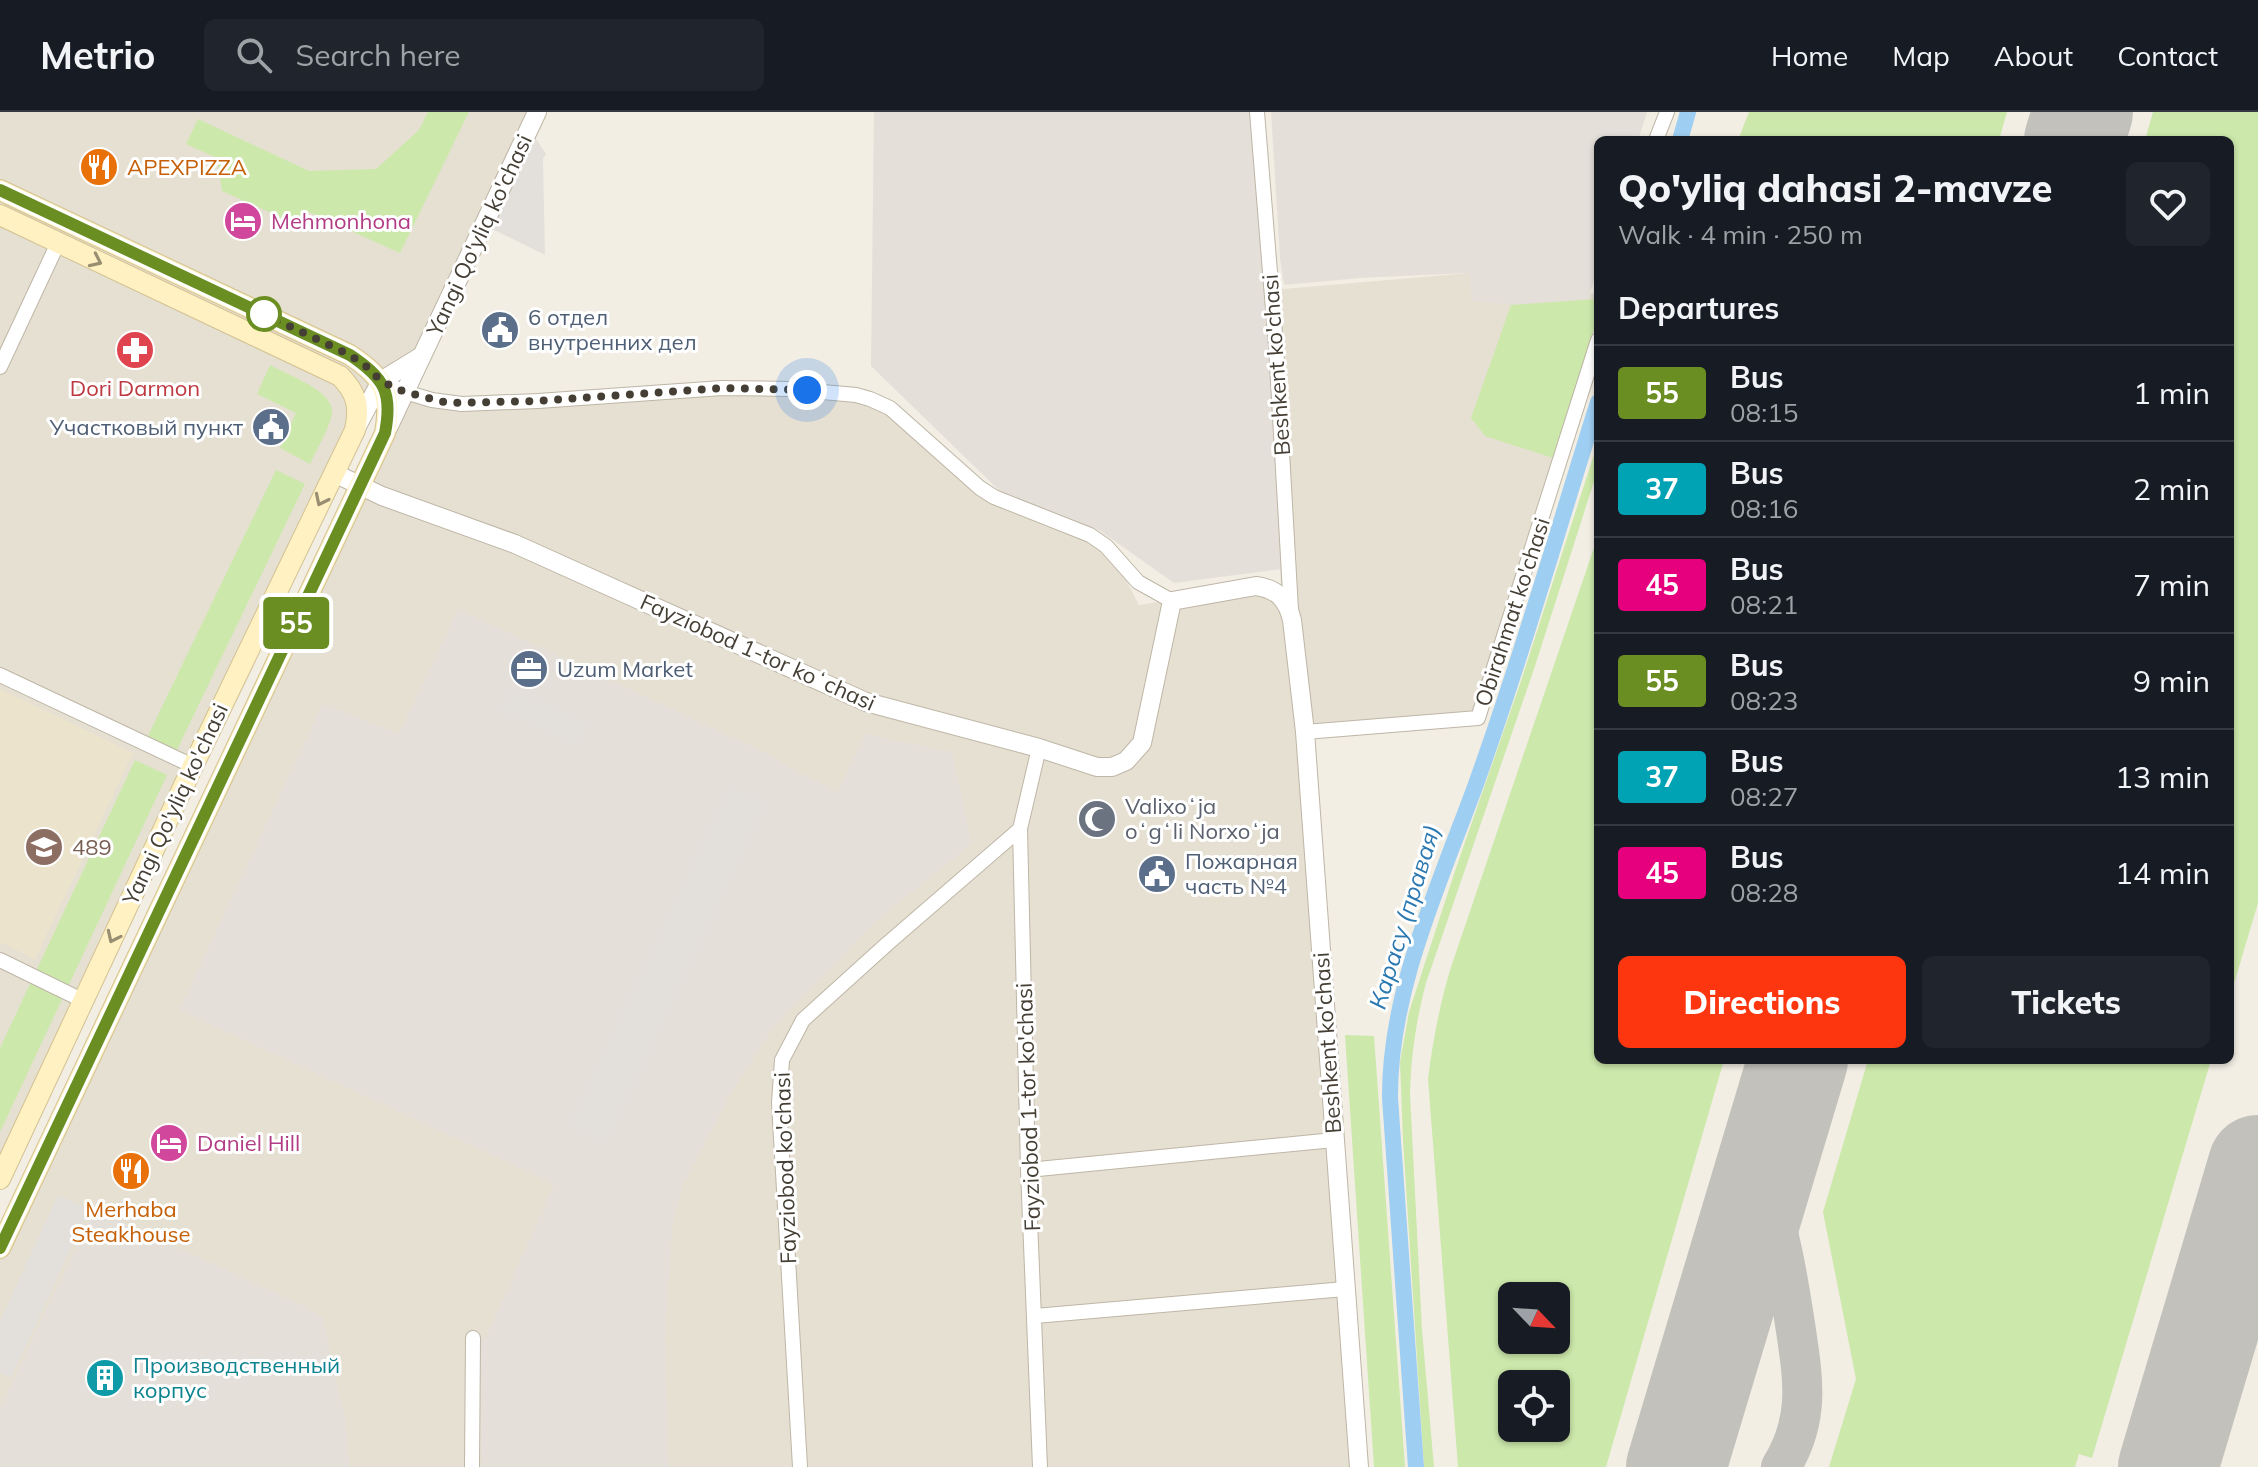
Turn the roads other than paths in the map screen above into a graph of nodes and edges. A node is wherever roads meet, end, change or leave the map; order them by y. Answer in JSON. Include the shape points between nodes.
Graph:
{"nodes":[{"id":1,"x":537,"y":112,"type":"edge"},
{"id":2,"x":1257,"y":112,"type":"edge"},
{"id":3,"x":1667,"y":112,"type":"edge"},
{"id":4,"x":1658,"y":136,"type":"edge"},
{"id":5,"x":0,"y":190,"type":"edge"},
{"id":6,"x":0,"y":215,"type":"edge"},
{"id":7,"x":58,"y":243,"type":"junction"},
{"id":8,"x":1594,"y":353,"type":"edge"},
{"id":9,"x":420,"y":357,"type":"junction"},
{"id":10,"x":0,"y":367,"type":"edge"},
{"id":11,"x":340,"y":376,"type":"junction"},
{"id":12,"x":381,"y":381,"type":"junction"},
{"id":13,"x":405,"y":392,"type":"junction"},
{"id":14,"x":355,"y":430,"type":"junction"},
{"id":15,"x":385,"y":433,"type":"junction"},
{"id":16,"x":334,"y":473,"type":"junction"},
{"id":17,"x":361,"y":485,"type":"junction"},
{"id":18,"x":1289,"y":570,"type":"junction"},
{"id":19,"x":1256,"y":586,"type":"junction"},
{"id":20,"x":1172,"y":601,"type":"junction"},
{"id":21,"x":1292,"y":619,"type":"junction"},
{"id":22,"x":0,"y":675,"type":"edge"},
{"id":23,"x":1305,"y":732,"type":"junction"},
{"id":24,"x":1039,"y":748,"type":"junction"},
{"id":25,"x":193,"y":766,"type":"junction"},
{"id":26,"x":1020,"y":829,"type":"junction"},
{"id":27,"x":0,"y":960,"type":"edge"},
{"id":28,"x":84,"y":1001,"type":"junction"},
{"id":29,"x":1334,"y":1140,"type":"junction"},
{"id":30,"x":1028,"y":1170,"type":"junction"},
{"id":31,"x":0,"y":1179,"type":"edge"},
{"id":32,"x":0,"y":1248,"type":"edge"},
{"id":33,"x":1345,"y":1289,"type":"junction"},
{"id":34,"x":1035,"y":1316,"type":"junction"},
{"id":35,"x":473,"y":1338,"type":"dead end"},
{"id":36,"x":472,"y":1467,"type":"edge"},
{"id":37,"x":800,"y":1467,"type":"edge"},
{"id":38,"x":1040,"y":1467,"type":"edge"},
{"id":39,"x":1359,"y":1467,"type":"edge"}],
"edges":[{"from":1,"to":9,"type":"street","name":"Yangi Qo'yliq ko'chasi"},
{"from":2,"to":18,"type":"street","name":"Beshkent ko'chasi"},
{"from":3,"to":4,"type":"street"},
{"from":5,"to":12,"type":"main road","via":[[350,355]]},
{"from":6,"to":7,"type":"main road"},
{"from":7,"to":10,"type":"street"},
{"from":7,"to":11,"type":"main road","one_way":true},
{"from":8,"to":23,"type":"street","name":"Obirahmat ko'chasi","via":[[1478,718]]},
{"from":9,"to":12,"type":"street","name":"Yangi Qo'yliq ko'chasi"},
{"from":9,"to":13,"type":"street","name":"Yangi Qo'yliq ko'chasi"},
{"from":11,"to":12,"type":"street"},
{"from":11,"to":14,"type":"main road","name":"Yangi Qo'yliq ko'chasi","via":[[357,402]]},
{"from":12,"to":13,"type":"street"},
{"from":12,"to":14,"type":"street","name":"Yangi Qo'yliq ko'chasi"},
{"from":12,"to":15,"type":"main road","name":"Yangi Qo'yliq ko'chasi","via":[[388,406]]},
{"from":13,"to":15,"type":"street","name":"Yangi Qo'yliq ko'chasi"},
{"from":13,"to":20,"type":"street","via":[[462,404],[722,388],[823,391],[870,399],[890,408],[980,488],[1090,535],[1138,582]]},
{"from":14,"to":16,"type":"main road","name":"Yangi Qo'yliq ko'chasi"},
{"from":15,"to":17,"type":"main road","name":"Yangi Qo'yliq ko'chasi"},
{"from":16,"to":17,"type":"street","name":"Fayziobod 1-tor koʻchasi"},
{"from":16,"to":25,"type":"main road","name":"Yangi Qo'yliq ko'chasi","one_way":true},
{"from":17,"to":24,"type":"street","name":"Fayziobod 1-tor koʻchasi","via":[[515,544],[866,702]]},
{"from":17,"to":32,"type":"main road","name":"Yangi Qo'yliq ko'chasi"},
{"from":18,"to":19,"type":"street","via":[[1278,581]]},
{"from":18,"to":21,"type":"street","name":"Beshkent ko'chasi"},
{"from":19,"to":20,"type":"street"},
{"from":19,"to":21,"type":"street","name":"Beshkent ko'chasi","via":[[1281,596]]},
{"from":20,"to":24,"type":"street","name":"Fayziobod 1-tor koʻchasi","via":[[1145,735],[1133,756],[1119,765],[1097,767]]},
{"from":21,"to":23,"type":"street","name":"Beshkent ko'chasi"},
{"from":22,"to":25,"type":"street"},
{"from":23,"to":29,"type":"street","name":"Beshkent ko'chasi"},
{"from":24,"to":26,"type":"street","name":"Fayziobod 1-tor ko'chasi"},
{"from":25,"to":28,"type":"main road","name":"Yangi Qo'yliq ko'chasi","one_way":true},
{"from":26,"to":30,"type":"street","name":"Fayziobod 1-tor ko'chasi"},
{"from":26,"to":37,"type":"street","name":"Fayziobod ko'chasi","via":[[803,1020],[782,1060],[779,1103]]},
{"from":27,"to":28,"type":"street"},
{"from":28,"to":31,"type":"main road","name":"Yangi Qo'yliq ko'chasi"},
{"from":29,"to":30,"type":"street"},
{"from":29,"to":33,"type":"street","name":"Beshkent ko'chasi"},
{"from":30,"to":34,"type":"street","name":"Fayziobod 1-tor ko'chasi"},
{"from":33,"to":34,"type":"street"},
{"from":33,"to":39,"type":"street","name":"Beshkent ko'chasi"},
{"from":34,"to":38,"type":"street","name":"Fayziobod 1-tor ko'chasi"},
{"from":35,"to":36,"type":"street"}]}
